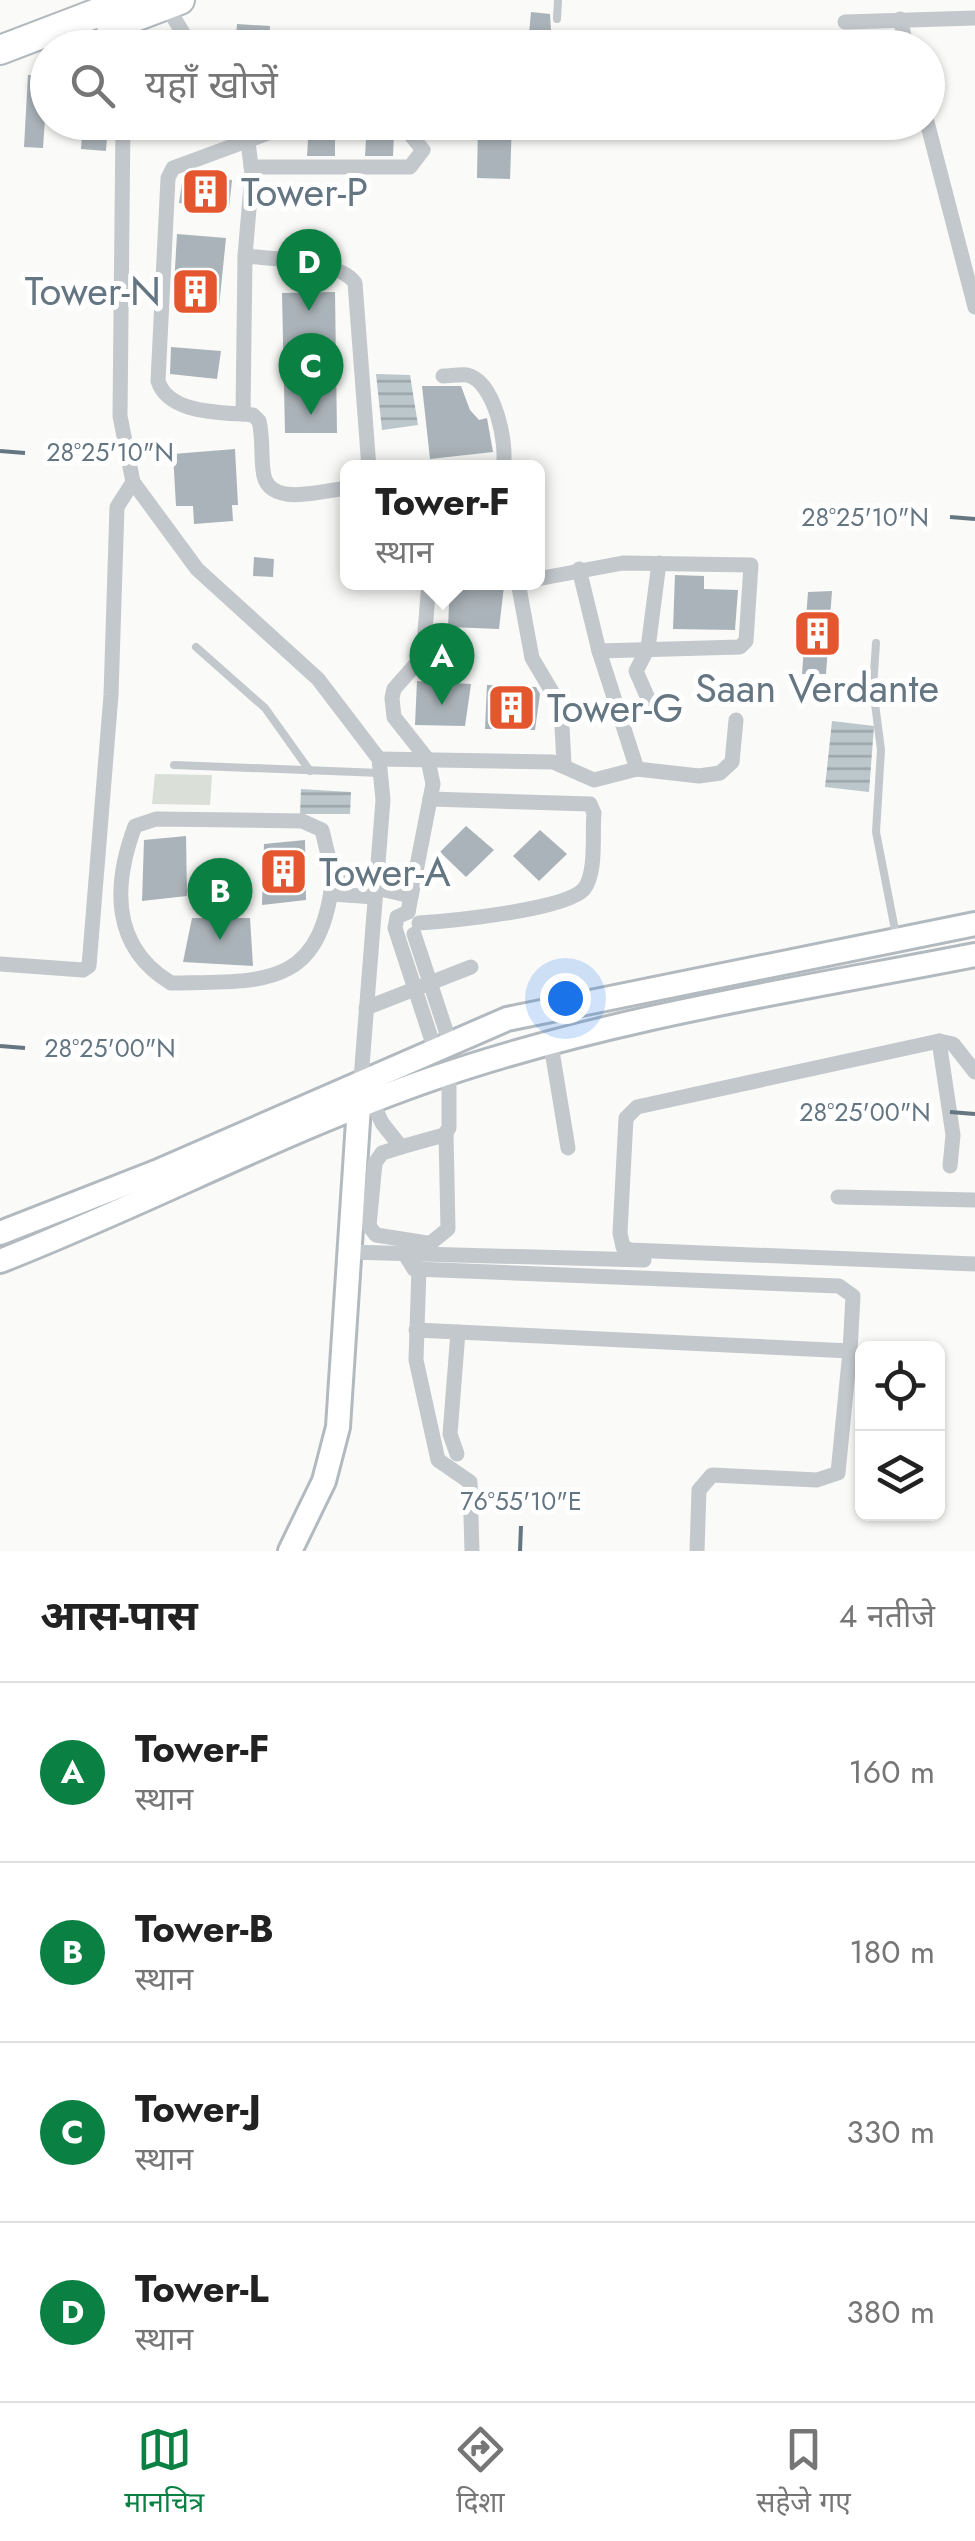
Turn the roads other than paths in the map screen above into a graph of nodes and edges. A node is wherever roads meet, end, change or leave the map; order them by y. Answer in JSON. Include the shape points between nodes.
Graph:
{"nodes":[{"id":1,"x":558,"y":0,"type":"edge"},
{"id":2,"x":870,"y":0,"type":"edge"},
{"id":3,"x":924,"y":0,"type":"edge"},
{"id":4,"x":952,"y":0,"type":"edge"},
{"id":5,"x":173,"y":3,"type":"edge"},
{"id":6,"x":126,"y":18,"type":"edge"},
{"id":7,"x":557,"y":18,"type":"dead end"},
{"id":8,"x":900,"y":18,"type":"junction"},
{"id":9,"x":926,"y":18,"type":"junction"},
{"id":10,"x":953,"y":18,"type":"junction"},
{"id":11,"x":975,"y":18,"type":"edge"},
{"id":12,"x":872,"y":20,"type":"junction"},
{"id":13,"x":844,"y":22,"type":"dead end"},
{"id":14,"x":79,"y":30,"type":"edge"},
{"id":15,"x":95,"y":30,"type":"edge"},
{"id":16,"x":184,"y":30,"type":"edge"},
{"id":17,"x":903,"y":30,"type":"edge"},
{"id":18,"x":30,"y":42,"type":"edge"},
{"id":19,"x":0,"y":50,"type":"edge"},
{"id":20,"x":30,"y":55,"type":"edge"},
{"id":21,"x":0,"y":66,"type":"edge"},
{"id":22,"x":123,"y":140,"type":"edge"},
{"id":23,"x":253,"y":140,"type":"edge"},
{"id":24,"x":415,"y":140,"type":"edge"},
{"id":25,"x":932,"y":140,"type":"edge"},
{"id":26,"x":248,"y":142,"type":"junction"},
{"id":27,"x":251,"y":167,"type":"junction"},
{"id":28,"x":245,"y":256,"type":"junction"},
{"id":29,"x":975,"y":306,"type":"edge"},
{"id":30,"x":443,"y":376,"type":"dead end"},
{"id":31,"x":244,"y":414,"type":"junction"},
{"id":32,"x":368,"y":460,"type":"edge"},
{"id":33,"x":503,"y":460,"type":"edge"},
{"id":34,"x":133,"y":482,"type":"junction"},
{"id":35,"x":340,"y":489,"type":"edge"},
{"id":36,"x":659,"y":563,"type":"junction"},
{"id":37,"x":579,"y":569,"type":"junction"},
{"id":38,"x":545,"y":577,"type":"edge"},
{"id":39,"x":427,"y":590,"type":"edge"},
{"id":40,"x":519,"y":590,"type":"edge"},
{"id":41,"x":876,"y":642,"type":"dead end"},
{"id":42,"x":196,"y":647,"type":"dead end"},
{"id":43,"x":647,"y":649,"type":"junction"},
{"id":44,"x":598,"y":650,"type":"junction"},
{"id":45,"x":654,"y":712,"type":"dead end"},
{"id":46,"x":736,"y":720,"type":"dead end"},
{"id":47,"x":428,"y":760,"type":"junction"},
{"id":48,"x":564,"y":764,"type":"junction"},
{"id":49,"x":174,"y":765,"type":"dead end"},
{"id":50,"x":381,"y":766,"type":"junction"},
{"id":51,"x":637,"y":769,"type":"junction"},
{"id":52,"x":310,"y":771,"type":"junction"},
{"id":53,"x":583,"y":778,"type":"junction"},
{"id":54,"x":430,"y":800,"type":"junction"},
{"id":55,"x":590,"y":804,"type":"junction"},
{"id":56,"x":332,"y":876,"type":"junction"},
{"id":57,"x":376,"y":887,"type":"junction"},
{"id":58,"x":331,"y":894,"type":"junction"},
{"id":59,"x":410,"y":920,"type":"junction"},
{"id":60,"x":975,"y":924,"type":"edge"},
{"id":61,"x":898,"y":940,"type":"junction"},
{"id":62,"x":975,"y":954,"type":"edge"},
{"id":63,"x":0,"y":964,"type":"edge"},
{"id":64,"x":471,"y":967,"type":"dead end"},
{"id":65,"x":423,"y":986,"type":"junction"},
{"id":66,"x":366,"y":1008,"type":"junction"},
{"id":67,"x":940,"y":1041,"type":"junction"},
{"id":68,"x":551,"y":1045,"type":"junction"},
{"id":69,"x":442,"y":1047,"type":"junction"},
{"id":70,"x":975,"y":1072,"type":"edge"},
{"id":71,"x":449,"y":1074,"type":"junction"},
{"id":72,"x":364,"y":1096,"type":"junction"},
{"id":73,"x":446,"y":1133,"type":"junction"},
{"id":74,"x":401,"y":1147,"type":"junction"},
{"id":75,"x":568,"y":1148,"type":"dead end"},
{"id":76,"x":950,"y":1166,"type":"dead end"},
{"id":77,"x":838,"y":1197,"type":"dead end"},
{"id":78,"x":975,"y":1200,"type":"edge"},
{"id":79,"x":0,"y":1233,"type":"edge"},
{"id":80,"x":428,"y":1248,"type":"junction"},
{"id":81,"x":403,"y":1251,"type":"junction"},
{"id":82,"x":348,"y":1252,"type":"junction"},
{"id":83,"x":654,"y":1260,"type":"dead end"},
{"id":84,"x":0,"y":1261,"type":"edge"},
{"id":85,"x":975,"y":1264,"type":"edge"},
{"id":86,"x":419,"y":1268,"type":"junction"},
{"id":87,"x":416,"y":1330,"type":"junction"},
{"id":88,"x":458,"y":1332,"type":"junction"},
{"id":89,"x":850,"y":1351,"type":"junction"},
{"id":90,"x":457,"y":1454,"type":"dead end"},
{"id":91,"x":290,"y":1551,"type":"edge"},
{"id":92,"x":472,"y":1551,"type":"edge"},
{"id":93,"x":696,"y":1551,"type":"edge"}],
"edges":[{"from":1,"to":7,"type":"lane"},
{"from":2,"to":12,"type":"street"},
{"from":3,"to":9,"type":"street"},
{"from":4,"to":10,"type":"street"},
{"from":5,"to":6,"type":"highway"},
{"from":5,"to":16,"type":"street"},
{"from":6,"to":14,"type":"highway"},
{"from":6,"to":15,"type":"highway"},
{"from":8,"to":9,"type":"street"},
{"from":8,"to":12,"type":"street"},
{"from":8,"to":17,"type":"street"},
{"from":9,"to":10,"type":"street"},
{"from":10,"to":11,"type":"street"},
{"from":12,"to":13,"type":"street"},
{"from":18,"to":19,"type":"highway"},
{"from":20,"to":21,"type":"highway"},
{"from":22,"to":34,"type":"street","via":[[120,416]]},
{"from":23,"to":26,"type":"street"},
{"from":24,"to":27,"type":"street","via":[[424,150],[410,167]]},
{"from":25,"to":29,"type":"street"},
{"from":26,"to":27,"type":"street"},
{"from":26,"to":31,"type":"street","via":[[185,162],[168,178],[158,381],[168,399]]},
{"from":27,"to":28,"type":"street"},
{"from":28,"to":31,"type":"street"},
{"from":28,"to":32,"type":"street","via":[[330,268],[355,283]]},
{"from":30,"to":33,"type":"street","via":[[468,375],[479,382],[504,434]]},
{"from":31,"to":35,"type":"street","via":[[259,421],[267,487],[285,495]]},
{"from":34,"to":50,"type":"street","via":[[198,569],[318,679]]},
{"from":34,"to":63,"type":"street","via":[[118,506],[89,966]]},
{"from":36,"to":37,"type":"street"},
{"from":36,"to":43,"type":"street"},
{"from":36,"to":43,"type":"street","via":[[751,565],[746,641],[740,647]]},
{"from":37,"to":38,"type":"street"},
{"from":37,"to":44,"type":"street"},
{"from":39,"to":47,"type":"street","via":[[423,656],[392,698],[394,716]]},
{"from":40,"to":48,"type":"street","via":[[532,658],[561,707]]},
{"from":41,"to":61,"type":"lane","via":[[876,832]]},
{"from":42,"to":52,"type":"lane","via":[[265,708]]},
{"from":43,"to":44,"type":"street"},
{"from":43,"to":45,"type":"street","via":[[637,677]]},
{"from":44,"to":51,"type":"street"},
{"from":46,"to":51,"type":"street","via":[[727,769],[700,776]]},
{"from":47,"to":48,"type":"street"},
{"from":47,"to":50,"type":"street"},
{"from":47,"to":54,"type":"street"},
{"from":48,"to":53,"type":"street"},
{"from":49,"to":52,"type":"lane"},
{"from":50,"to":52,"type":"lane"},
{"from":50,"to":57,"type":"street"},
{"from":51,"to":53,"type":"street"},
{"from":53,"to":55,"type":"street"},
{"from":54,"to":55,"type":"street"},
{"from":54,"to":59,"type":"street"},
{"from":55,"to":59,"type":"street","via":[[589,878],[576,894],[497,915]]},
{"from":56,"to":57,"type":"street"},
{"from":56,"to":58,"type":"street"},
{"from":56,"to":58,"type":"street","via":[[322,830],[302,821],[156,819],[136,826],[124,858],[120,925],[171,984],[266,980],[285,972],[321,934]]},
{"from":57,"to":58,"type":"street"},
{"from":57,"to":59,"type":"street"},
{"from":57,"to":66,"type":"street"},
{"from":59,"to":65,"type":"street"},
{"from":60,"to":61,"type":"street"},
{"from":61,"to":69,"type":"street","via":[[534,1012]]},
{"from":62,"to":68,"type":"street"},
{"from":64,"to":65,"type":"street"},
{"from":65,"to":66,"type":"street"},
{"from":65,"to":69,"type":"street"},
{"from":66,"to":72,"type":"street"},
{"from":67,"to":70,"type":"street","via":[[953,1044]]},
{"from":67,"to":76,"type":"street"},
{"from":67,"to":85,"type":"street","via":[[631,1110],[621,1241],[630,1250]]},
{"from":68,"to":71,"type":"street"},
{"from":68,"to":75,"type":"street"},
{"from":69,"to":72,"type":"street"},
{"from":71,"to":72,"type":"street"},
{"from":71,"to":73,"type":"street"},
{"from":72,"to":74,"type":"street"},
{"from":72,"to":79,"type":"street"},
{"from":72,"to":82,"type":"street"},
{"from":72,"to":84,"type":"street","via":[[92,1225]]},
{"from":73,"to":74,"type":"street"},
{"from":73,"to":80,"type":"street","via":[[448,1228]]},
{"from":74,"to":80,"type":"street","via":[[378,1156],[369,1226],[376,1235]]},
{"from":77,"to":78,"type":"street"},
{"from":80,"to":81,"type":"street"},
{"from":80,"to":83,"type":"street"},
{"from":80,"to":86,"type":"street","via":[[429,1263]]},
{"from":81,"to":82,"type":"street"},
{"from":81,"to":86,"type":"street","via":[[410,1267]]},
{"from":82,"to":91,"type":"street","via":[[334,1453]]},
{"from":86,"to":87,"type":"street"},
{"from":86,"to":89,"type":"street","via":[[839,1286],[853,1296]]},
{"from":87,"to":88,"type":"street"},
{"from":87,"to":92,"type":"street","via":[[416,1360],[438,1460],[470,1482]]},
{"from":88,"to":89,"type":"street"},
{"from":88,"to":90,"type":"street","via":[[450,1434]]},
{"from":89,"to":93,"type":"street","via":[[838,1474],[818,1480],[712,1475],[699,1490]]}]}
